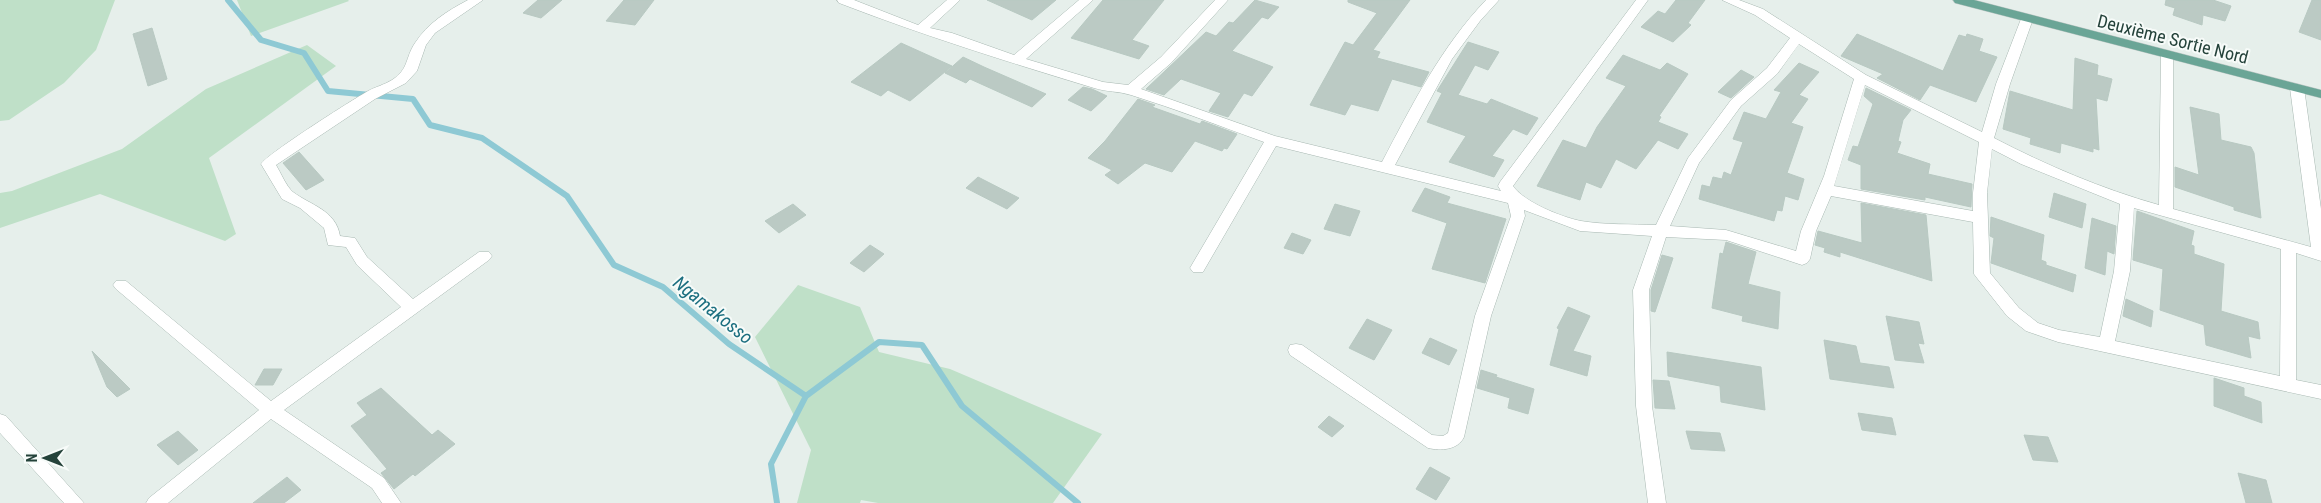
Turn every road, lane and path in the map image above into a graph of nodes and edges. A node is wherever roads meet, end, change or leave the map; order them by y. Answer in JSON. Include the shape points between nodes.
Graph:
{"nodes":[{"id":1,"x":477,"y":0,"type":"edge"},
{"id":2,"x":843,"y":0,"type":"edge"},
{"id":3,"x":954,"y":0,"type":"edge"},
{"id":4,"x":1087,"y":0,"type":"edge"},
{"id":5,"x":1222,"y":0,"type":"edge"},
{"id":6,"x":1493,"y":0,"type":"edge"},
{"id":7,"x":1642,"y":0,"type":"edge"},
{"id":8,"x":1728,"y":0,"type":"edge"},
{"id":9,"x":1959,"y":0,"type":"edge"},
{"id":10,"x":2027,"y":19,"type":"junction"},
{"id":11,"x":920,"y":30,"type":"junction"},
{"id":12,"x":1798,"y":37,"type":"junction"},
{"id":13,"x":2167,"y":55,"type":"junction"},
{"id":14,"x":1016,"y":60,"type":"junction"},
{"id":15,"x":1861,"y":78,"type":"junction"},
{"id":16,"x":2297,"y":88,"type":"junction"},
{"id":17,"x":1131,"y":90,"type":"junction"},
{"id":18,"x":2321,"y":94,"type":"edge"},
{"id":19,"x":1272,"y":140,"type":"junction"},
{"id":20,"x":1986,"y":141,"type":"junction"},
{"id":21,"x":1387,"y":166,"type":"junction"},
{"id":22,"x":1826,"y":190,"type":"junction"},
{"id":23,"x":1514,"y":199,"type":"junction"},
{"id":24,"x":2127,"y":201,"type":"junction"},
{"id":25,"x":2166,"y":210,"type":"junction"},
{"id":26,"x":1981,"y":218,"type":"junction"},
{"id":27,"x":1661,"y":230,"type":"junction"},
{"id":28,"x":2288,"y":246,"type":"junction"},
{"id":29,"x":2320,"y":255,"type":"edge"},
{"id":30,"x":484,"y":256,"type":"dead end"},
{"id":31,"x":1198,"y":268,"type":"dead end"},
{"id":32,"x":121,"y":285,"type":"dead end"},
{"id":33,"x":412,"y":308,"type":"junction"},
{"id":34,"x":2106,"y":345,"type":"junction"},
{"id":35,"x":1296,"y":350,"type":"dead end"},
{"id":36,"x":2288,"y":384,"type":"junction"},
{"id":37,"x":2321,"y":392,"type":"edge"},
{"id":38,"x":271,"y":410,"type":"junction"},
{"id":39,"x":0,"y":421,"type":"edge"},
{"id":40,"x":75,"y":503,"type":"edge"},
{"id":41,"x":154,"y":503,"type":"edge"},
{"id":42,"x":392,"y":503,"type":"edge"},
{"id":43,"x":1657,"y":503,"type":"edge"}],
"edges":[{"from":1,"to":33,"type":"street","via":[[430,30],[419,47],[416,65],[400,81],[371,95],[358,107],[268,164],[287,195],[306,204],[331,226],[333,241],[350,242],[362,261]]},
{"from":2,"to":11,"type":"street"},
{"from":3,"to":11,"type":"street"},
{"from":4,"to":14,"type":"street"},
{"from":5,"to":17,"type":"street","via":[[1166,60]]},
{"from":6,"to":21,"type":"street","via":[[1462,33]]},
{"from":7,"to":23,"type":"street","via":[[1506,186]]},
{"from":8,"to":12,"type":"street","via":[[1759,12]]},
{"from":9,"to":10,"type":"main road","name":"Deuxième Sortie Nord"},
{"from":10,"to":13,"type":"main road","name":"Deuxième Sortie Nord"},
{"from":10,"to":20,"type":"street"},
{"from":11,"to":14,"type":"street","via":[[948,36]]},
{"from":12,"to":15,"type":"street"},
{"from":12,"to":27,"type":"street","via":[[1772,72],[1736,104],[1693,161]]},
{"from":13,"to":16,"type":"main road","name":"Deuxième Sortie Nord"},
{"from":13,"to":25,"type":"street"},
{"from":14,"to":17,"type":"street","via":[[1102,86]]},
{"from":15,"to":20,"type":"street"},
{"from":15,"to":22,"type":"street"},
{"from":16,"to":18,"type":"main road","name":"Deuxième Sortie Nord"},
{"from":16,"to":29,"type":"street"},
{"from":17,"to":19,"type":"street"},
{"from":19,"to":21,"type":"street"},
{"from":19,"to":31,"type":"street"},
{"from":20,"to":24,"type":"street","via":[[2050,172]]},
{"from":20,"to":26,"type":"street","via":[[1981,176]]},
{"from":21,"to":23,"type":"street"},
{"from":22,"to":26,"type":"street"},
{"from":22,"to":27,"type":"street","via":[[1808,226],[1802,259],[1726,235]]},
{"from":23,"to":27,"type":"street","via":[[1580,226]]},
{"from":23,"to":35,"type":"street","via":[[1518,216],[1483,316],[1456,437],[1448,443],[1428,441]]},
{"from":24,"to":25,"type":"street"},
{"from":24,"to":34,"type":"street","via":[[2122,271]]},
{"from":25,"to":28,"type":"street"},
{"from":26,"to":34,"type":"street","via":[[1982,274],[2014,312],[2032,327],[2058,336]]},
{"from":27,"to":43,"type":"street","via":[[1641,290],[1644,406]]},
{"from":28,"to":29,"type":"street"},
{"from":28,"to":36,"type":"street"},
{"from":30,"to":33,"type":"street"},
{"from":32,"to":38,"type":"street"},
{"from":33,"to":38,"type":"street"},
{"from":34,"to":36,"type":"street"},
{"from":36,"to":37,"type":"street"},
{"from":38,"to":41,"type":"street"},
{"from":38,"to":42,"type":"street","via":[[378,483]]},
{"from":39,"to":40,"type":"street"}]}
